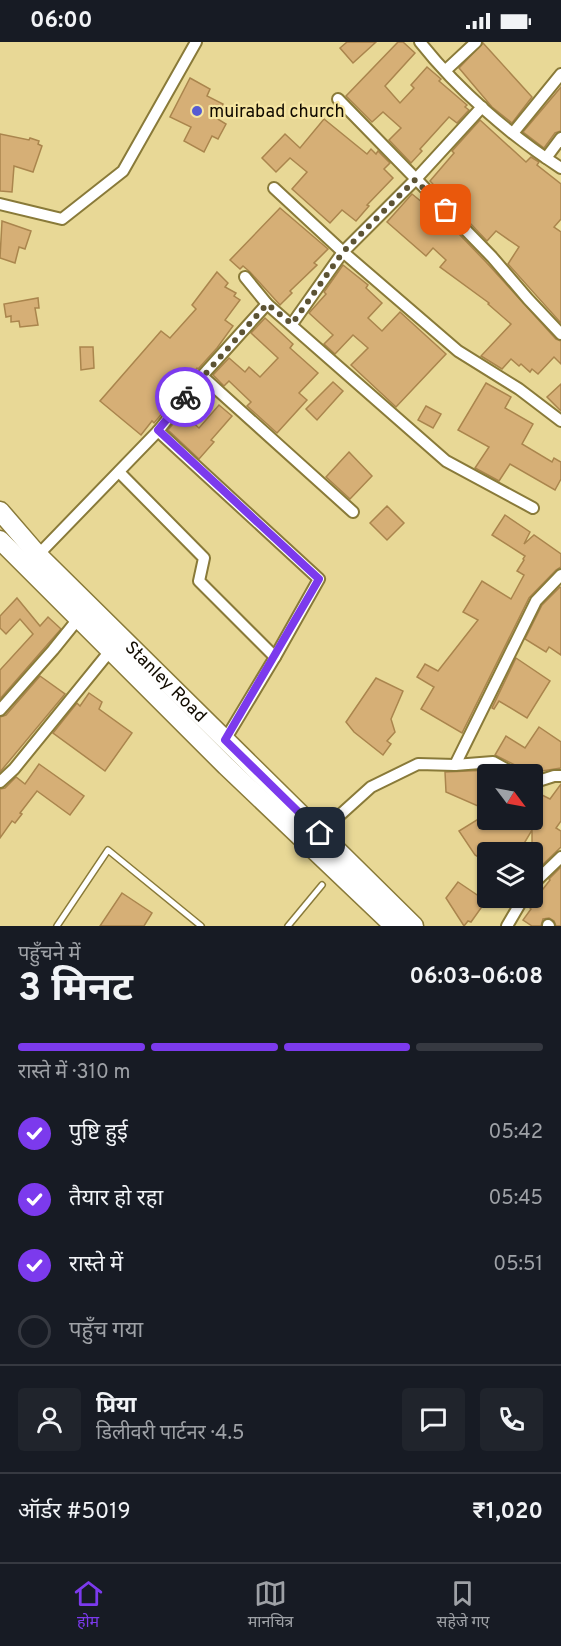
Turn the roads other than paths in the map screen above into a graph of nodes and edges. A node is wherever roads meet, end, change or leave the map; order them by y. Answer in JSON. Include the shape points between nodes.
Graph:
{"nodes":[{"id":1,"x":196,"y":42,"type":"edge"},
{"id":2,"x":420,"y":42,"type":"edge"},
{"id":3,"x":476,"y":42,"type":"edge"},
{"id":4,"x":446,"y":70,"type":"junction"},
{"id":5,"x":561,"y":74,"type":"edge"},
{"id":6,"x":338,"y":99,"type":"dead end"},
{"id":7,"x":482,"y":107,"type":"junction"},
{"id":8,"x":513,"y":133,"type":"junction"},
{"id":9,"x":561,"y":138,"type":"edge"},
{"id":10,"x":546,"y":159,"type":"junction"},
{"id":11,"x":561,"y":168,"type":"edge"},
{"id":12,"x":415,"y":180,"type":"junction"},
{"id":13,"x":274,"y":188,"type":"dead end"},
{"id":14,"x":0,"y":204,"type":"edge"},
{"id":15,"x":343,"y":252,"type":"junction"},
{"id":16,"x":245,"y":277,"type":"dead end"},
{"id":17,"x":267,"y":304,"type":"junction"},
{"id":18,"x":292,"y":324,"type":"junction"},
{"id":19,"x":561,"y":334,"type":"edge"},
{"id":20,"x":202,"y":376,"type":"junction"},
{"id":21,"x":561,"y":421,"type":"edge"},
{"id":22,"x":158,"y":430,"type":"junction"},
{"id":23,"x":119,"y":472,"type":"junction"},
{"id":24,"x":532,"y":508,"type":"dead end"},
{"id":25,"x":0,"y":511,"type":"edge"},
{"id":26,"x":353,"y":512,"type":"dead end"},
{"id":27,"x":0,"y":540,"type":"edge"},
{"id":28,"x":27,"y":552,"type":"junction"},
{"id":29,"x":560,"y":578,"type":"edge"},
{"id":30,"x":78,"y":619,"type":"junction"},
{"id":31,"x":110,"y":651,"type":"junction"},
{"id":32,"x":274,"y":657,"type":"junction"},
{"id":33,"x":0,"y":710,"type":"edge"},
{"id":34,"x":225,"y":740,"type":"junction"},
{"id":35,"x":497,"y":764,"type":"edge"},
{"id":36,"x":454,"y":765,"type":"junction"},
{"id":37,"x":561,"y":776,"type":"edge"},
{"id":38,"x":543,"y":780,"type":"edge"},
{"id":39,"x":0,"y":782,"type":"edge"},
{"id":40,"x":320,"y":833,"type":"junction"},
{"id":41,"x":561,"y":857,"type":"edge"},
{"id":42,"x":543,"y":874,"type":"edge"},
{"id":43,"x":322,"y":885,"type":"dead end"},
{"id":44,"x":518,"y":908,"type":"edge"},
{"id":45,"x":59,"y":925,"type":"edge"},
{"id":46,"x":201,"y":926,"type":"edge"},
{"id":47,"x":288,"y":926,"type":"edge"},
{"id":48,"x":394,"y":926,"type":"edge"},
{"id":49,"x":414,"y":926,"type":"edge"},
{"id":50,"x":507,"y":926,"type":"edge"}],
"edges":[{"from":1,"to":14,"type":"street","via":[[123,171],[62,219]]},
{"from":2,"to":4,"type":"street"},
{"from":3,"to":4,"type":"street"},
{"from":4,"to":7,"type":"street"},
{"from":5,"to":8,"type":"street"},
{"from":6,"to":12,"type":"street"},
{"from":7,"to":8,"type":"street"},
{"from":7,"to":12,"type":"street"},
{"from":8,"to":10,"type":"street"},
{"from":9,"to":10,"type":"street"},
{"from":10,"to":11,"type":"street"},
{"from":12,"to":15,"type":"street"},
{"from":12,"to":19,"type":"street","via":[[492,256]]},
{"from":13,"to":15,"type":"street"},
{"from":15,"to":18,"type":"street"},
{"from":15,"to":21,"type":"street","via":[[458,351]]},
{"from":16,"to":17,"type":"street"},
{"from":17,"to":18,"type":"street"},
{"from":17,"to":20,"type":"street"},
{"from":18,"to":24,"type":"street","via":[[446,461]]},
{"from":20,"to":22,"type":"street"},
{"from":20,"to":26,"type":"street"},
{"from":22,"to":23,"type":"street"},
{"from":22,"to":32,"type":"street","via":[[319,579]]},
{"from":23,"to":28,"type":"street"},
{"from":23,"to":32,"type":"street","via":[[204,558],[199,581]]},
{"from":25,"to":28,"type":"main road","name":"Stanley Road"},
{"from":27,"to":28,"type":"main road","name":"Stanley Road"},
{"from":28,"to":30,"type":"main road","name":"Stanley Road"},
{"from":28,"to":34,"type":"main road","name":"Stanley Road"},
{"from":29,"to":36,"type":"street","via":[[536,602]]},
{"from":30,"to":31,"type":"main road","name":"Stanley Road"},
{"from":30,"to":33,"type":"street"},
{"from":31,"to":39,"type":"street"},
{"from":31,"to":48,"type":"main road","name":"Stanley Road"},
{"from":32,"to":34,"type":"street"},
{"from":34,"to":40,"type":"main road","name":"Stanley Road"},
{"from":35,"to":36,"type":"street"},
{"from":36,"to":40,"type":"street","via":[[418,764],[371,787]]},
{"from":37,"to":38,"type":"street"},
{"from":40,"to":49,"type":"main road","name":"Stanley Road"},
{"from":41,"to":42,"type":"street"},
{"from":43,"to":47,"type":"lane"},
{"from":44,"to":50,"type":"street"},
{"from":45,"to":46,"type":"lane","via":[[108,850]]}]}
